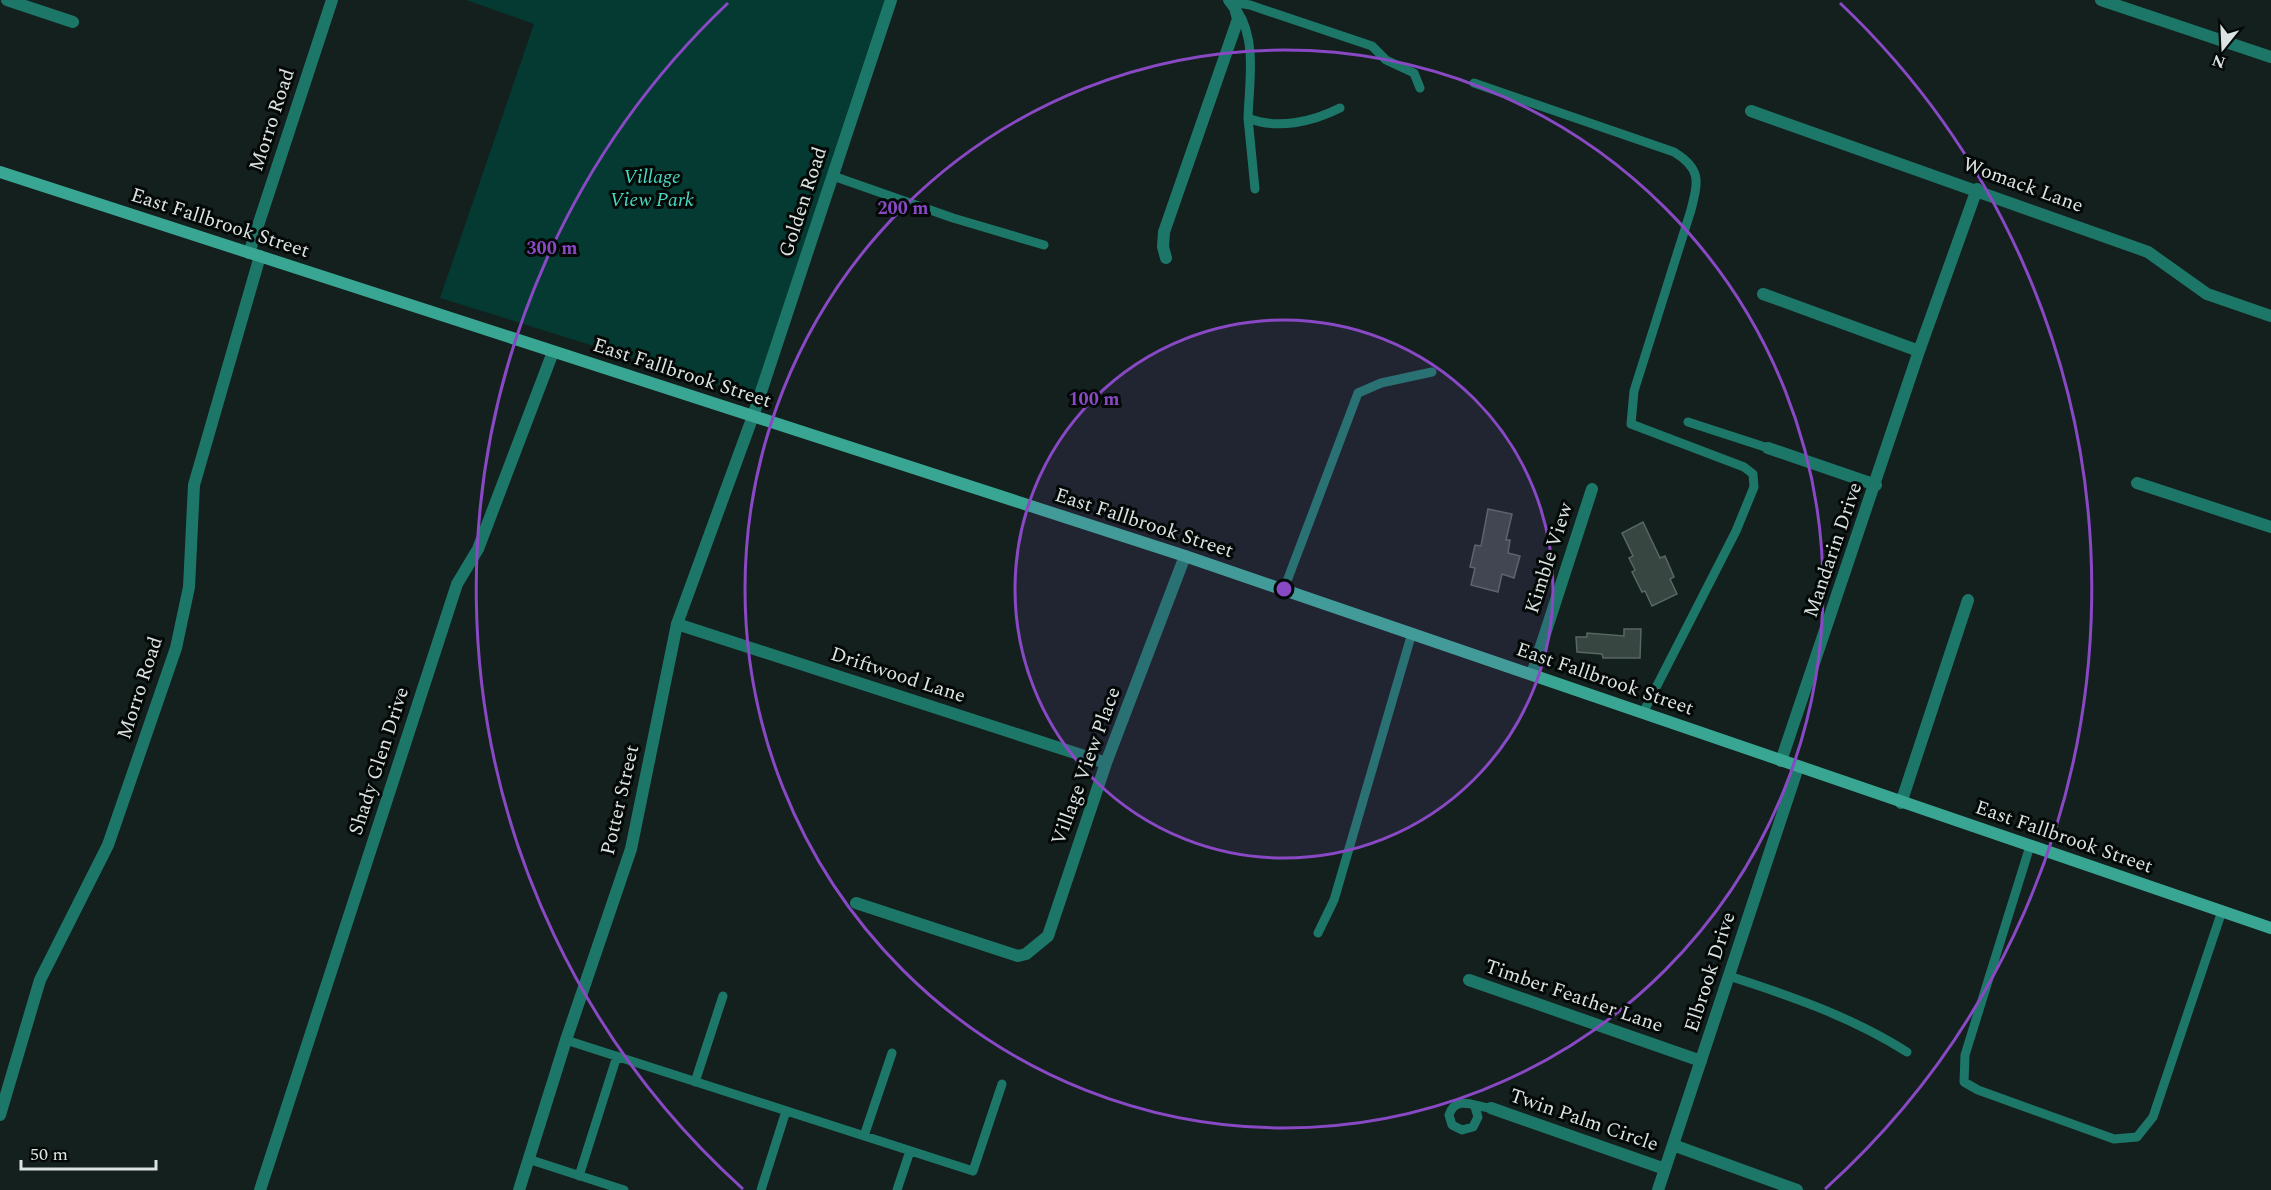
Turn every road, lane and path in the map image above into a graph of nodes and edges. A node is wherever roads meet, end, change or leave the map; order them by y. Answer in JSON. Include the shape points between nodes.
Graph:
{"nodes":[{"id":1,"x":7,"y":0,"type":"edge"},
{"id":2,"x":332,"y":0,"type":"edge"},
{"id":3,"x":891,"y":0,"type":"edge"},
{"id":4,"x":2102,"y":0,"type":"edge"},
{"id":5,"x":1232,"y":3,"type":"edge"},
{"id":6,"x":73,"y":22,"type":"dead end"},
{"id":7,"x":2271,"y":57,"type":"edge"},
{"id":8,"x":1473,"y":83,"type":"dead end"},
{"id":9,"x":1420,"y":88,"type":"dead end"},
{"id":10,"x":1340,"y":108,"type":"dead end"},
{"id":11,"x":1751,"y":111,"type":"dead end"},
{"id":12,"x":1248,"y":118,"type":"junction"},
{"id":13,"x":0,"y":172,"type":"edge"},
{"id":14,"x":833,"y":176,"type":"junction"},
{"id":15,"x":1255,"y":189,"type":"dead end"},
{"id":16,"x":1977,"y":189,"type":"junction"},
{"id":17,"x":1044,"y":245,"type":"dead end"},
{"id":18,"x":254,"y":255,"type":"junction"},
{"id":19,"x":1166,"y":258,"type":"dead end"},
{"id":20,"x":1763,"y":294,"type":"dead end"},
{"id":21,"x":2271,"y":315,"type":"edge"},
{"id":22,"x":553,"y":351,"type":"junction"},
{"id":23,"x":1919,"y":351,"type":"junction"},
{"id":24,"x":1432,"y":372,"type":"dead end"},
{"id":25,"x":753,"y":417,"type":"junction"},
{"id":26,"x":1688,"y":422,"type":"dead end"},
{"id":27,"x":1768,"y":448,"type":"joint"},
{"id":28,"x":2137,"y":483,"type":"dead end"},
{"id":29,"x":1876,"y":484,"type":"junction"},
{"id":30,"x":1592,"y":489,"type":"dead end"},
{"id":31,"x":2271,"y":527,"type":"edge"},
{"id":32,"x":1185,"y":556,"type":"junction"},
{"id":33,"x":1284,"y":589,"type":"junction"},
{"id":34,"x":1968,"y":600,"type":"dead end"},
{"id":35,"x":677,"y":624,"type":"junction"},
{"id":36,"x":1412,"y":633,"type":"junction"},
{"id":37,"x":1532,"y":674,"type":"junction"},
{"id":38,"x":1643,"y":713,"type":"junction"},
{"id":39,"x":1781,"y":761,"type":"junction"},
{"id":40,"x":1107,"y":763,"type":"junction"},
{"id":41,"x":1798,"y":767,"type":"junction"},
{"id":42,"x":1901,"y":803,"type":"junction"},
{"id":43,"x":2031,"y":846,"type":"junction"},
{"id":44,"x":856,"y":903,"type":"dead end"},
{"id":45,"x":2222,"y":911,"type":"junction"},
{"id":46,"x":2271,"y":928,"type":"edge"},
{"id":47,"x":1318,"y":933,"type":"dead end"},
{"id":48,"x":1729,"y":976,"type":"junction"},
{"id":49,"x":1469,"y":980,"type":"dead end"},
{"id":50,"x":723,"y":996,"type":"dead end"},
{"id":51,"x":566,"y":1040,"type":"junction"},
{"id":52,"x":1907,"y":1052,"type":"dead end"},
{"id":53,"x":892,"y":1053,"type":"dead end"},
{"id":54,"x":617,"y":1056,"type":"junction"},
{"id":55,"x":1701,"y":1061,"type":"junction"},
{"id":56,"x":695,"y":1082,"type":"junction"},
{"id":57,"x":1002,"y":1084,"type":"dead end"},
{"id":58,"x":1474,"y":1107,"type":"dead end"},
{"id":59,"x":1491,"y":1108,"type":"joint"},
{"id":60,"x":786,"y":1111,"type":"junction"},
{"id":61,"x":0,"y":1115,"type":"edge"},
{"id":62,"x":864,"y":1136,"type":"junction"},
{"id":63,"x":1673,"y":1145,"type":"junction"},
{"id":64,"x":910,"y":1151,"type":"junction"},
{"id":65,"x":528,"y":1159,"type":"junction"},
{"id":66,"x":1665,"y":1169,"type":"junction"},
{"id":67,"x":579,"y":1176,"type":"junction"},
{"id":68,"x":260,"y":1190,"type":"edge"},
{"id":69,"x":519,"y":1190,"type":"edge"},
{"id":70,"x":624,"y":1190,"type":"edge"},
{"id":71,"x":761,"y":1190,"type":"edge"},
{"id":72,"x":897,"y":1190,"type":"edge"},
{"id":73,"x":1658,"y":1190,"type":"edge"},
{"id":74,"x":1797,"y":1190,"type":"edge"}],
"edges":[{"from":1,"to":6,"type":"street"},
{"from":2,"to":18,"type":"street","name":"Morro Road"},
{"from":3,"to":14,"type":"street","name":"Golden Road"},
{"from":4,"to":7,"type":"street"},
{"from":5,"to":9,"type":"lane","via":[[1250,5],[1372,46],[1386,60],[1414,74]]},
{"from":5,"to":12,"type":"lane","via":[[1246,24],[1250,66]]},
{"from":5,"to":19,"type":"street","via":[[1238,19],[1164,232]]},
{"from":8,"to":38,"type":"lane","via":[[1674,152],[1694,169],[1698,182],[1634,391],[1631,424],[1743,467],[1753,474],[1754,487],[1736,531]]},
{"from":10,"to":12,"type":"lane","via":[[1278,126]]},
{"from":11,"to":16,"type":"street","name":"Womack Lane"},
{"from":12,"to":15,"type":"lane"},
{"from":13,"to":18,"type":"main road","name":"East Fallbrook Street"},
{"from":14,"to":17,"type":"lane"},
{"from":14,"to":25,"type":"street","name":"Golden Road"},
{"from":16,"to":21,"type":"street","name":"Womack Lane","via":[[2148,252],[2207,294]]},
{"from":16,"to":23,"type":"street","name":"Mandarin Drive"},
{"from":18,"to":22,"type":"main road","name":"East Fallbrook Street"},
{"from":18,"to":61,"type":"street","name":"Morro Road","via":[[194,485],[189,587],[176,648],[108,845],[40,980]]},
{"from":20,"to":23,"type":"street"},
{"from":22,"to":25,"type":"main road","name":"East Fallbrook Street"},
{"from":22,"to":68,"type":"street","name":"Shady Glen Drive","via":[[478,549],[457,584]]},
{"from":23,"to":29,"type":"street","name":"Mandarin Drive"},
{"from":24,"to":33,"type":"lane","via":[[1381,383],[1358,393]]},
{"from":25,"to":32,"type":"main road","name":"East Fallbrook Street"},
{"from":25,"to":35,"type":"street","name":"Potter Street"},
{"from":26,"to":27,"type":"lane"},
{"from":27,"to":29,"type":"street"},
{"from":28,"to":31,"type":"street"},
{"from":29,"to":39,"type":"street","name":"Mandarin Drive"},
{"from":30,"to":37,"type":"street","name":"Kimble View"},
{"from":32,"to":33,"type":"main road","name":"East Fallbrook Street"},
{"from":32,"to":40,"type":"street","name":"Village View Place"},
{"from":33,"to":36,"type":"main road","name":"East Fallbrook Street"},
{"from":34,"to":42,"type":"street"},
{"from":35,"to":40,"type":"street","name":"Driftwood Lane"},
{"from":35,"to":51,"type":"street","name":"Potter Street","via":[[631,849]]},
{"from":36,"to":37,"type":"main road","name":"East Fallbrook Street"},
{"from":36,"to":47,"type":"lane","via":[[1334,900]]},
{"from":37,"to":38,"type":"main road","name":"East Fallbrook Street"},
{"from":38,"to":39,"type":"main road","name":"East Fallbrook Street"},
{"from":39,"to":41,"type":"main road","name":"East Fallbrook Street"},
{"from":40,"to":44,"type":"street","name":"Village View Place","via":[[1048,936],[1026,954],[1018,956]]},
{"from":41,"to":42,"type":"main road","name":"East Fallbrook Street"},
{"from":41,"to":48,"type":"street","name":"Elbrook Drive"},
{"from":42,"to":43,"type":"main road","name":"East Fallbrook Street"},
{"from":43,"to":45,"type":"main road","name":"East Fallbrook Street"},
{"from":43,"to":45,"type":"lane","via":[[1965,1055],[1964,1082],[2114,1139],[2137,1137],[2152,1117]]},
{"from":45,"to":46,"type":"main road","name":"East Fallbrook Street"},
{"from":48,"to":52,"type":"lane","via":[[1837,1015]]},
{"from":48,"to":55,"type":"street","name":"Elbrook Drive"},
{"from":49,"to":55,"type":"street","name":"Timber Feather Lane"},
{"from":50,"to":56,"type":"lane"},
{"from":51,"to":54,"type":"lane"},
{"from":51,"to":65,"type":"street","name":"Potter Street"},
{"from":53,"to":62,"type":"lane"},
{"from":54,"to":56,"type":"lane"},
{"from":54,"to":67,"type":"lane"},
{"from":55,"to":63,"type":"street","name":"Elbrook Drive"},
{"from":56,"to":60,"type":"lane"},
{"from":57,"to":64,"type":"lane","via":[[973,1171]]},
{"from":58,"to":59,"type":"lane"},
{"from":59,"to":66,"type":"street","name":"Twin Palm Circle"},
{"from":60,"to":62,"type":"lane"},
{"from":60,"to":71,"type":"lane"},
{"from":62,"to":64,"type":"lane"},
{"from":63,"to":66,"type":"street","name":"Elbrook Drive"},
{"from":63,"to":74,"type":"street"},
{"from":64,"to":72,"type":"lane"},
{"from":65,"to":67,"type":"lane"},
{"from":65,"to":69,"type":"street","name":"Potter Street"},
{"from":66,"to":73,"type":"street","name":"Elbrook Drive"},
{"from":67,"to":70,"type":"lane"}]}
